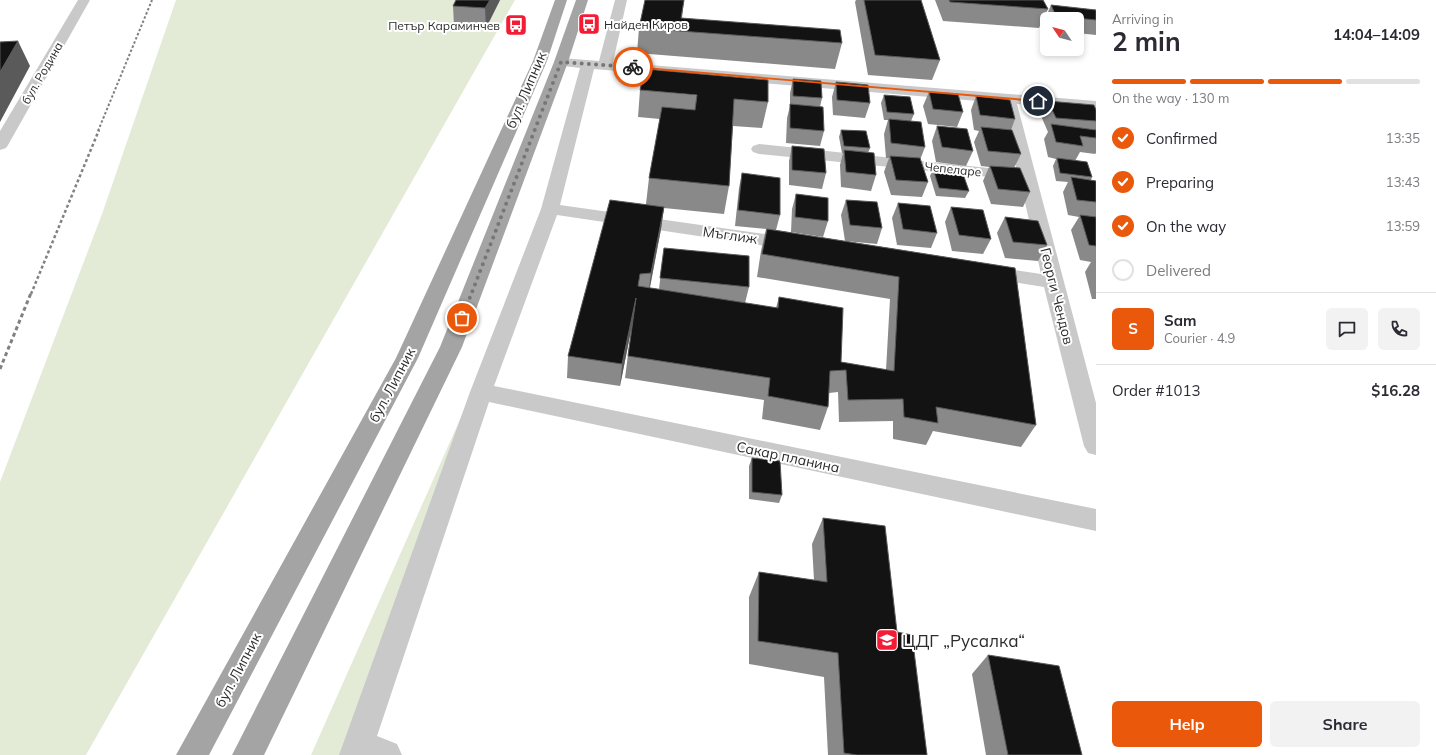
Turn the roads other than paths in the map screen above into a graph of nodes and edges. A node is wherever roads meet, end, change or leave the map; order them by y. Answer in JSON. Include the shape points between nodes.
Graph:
{"nodes":[{"id":1,"x":84,"y":0,"type":"edge"},
{"id":2,"x":561,"y":0,"type":"edge"},
{"id":3,"x":582,"y":0,"type":"edge"},
{"id":4,"x":621,"y":0,"type":"edge"},
{"id":5,"x":561,"y":62,"type":"junction"},
{"id":6,"x":597,"y":64,"type":"junction"},
{"id":7,"x":1008,"y":98,"type":"junction"},
{"id":8,"x":1096,"y":106,"type":"edge"},
{"id":9,"x":0,"y":145,"type":"edge"},
{"id":10,"x":759,"y":149,"type":"dead end"},
{"id":11,"x":1027,"y":177,"type":"junction"},
{"id":12,"x":550,"y":209,"type":"junction"},
{"id":13,"x":810,"y":246,"type":"edge"},
{"id":14,"x":967,"y":269,"type":"edge"},
{"id":15,"x":1053,"y":282,"type":"junction"},
{"id":16,"x":481,"y":392,"type":"junction"},
{"id":17,"x":1096,"y":446,"type":"edge"},
{"id":18,"x":1096,"y":520,"type":"edge"},
{"id":19,"x":357,"y":750,"type":"edge"},
{"id":20,"x":192,"y":755,"type":"edge"},
{"id":21,"x":248,"y":755,"type":"edge"},
{"id":22,"x":386,"y":755,"type":"edge"}],
"edges":[{"from":1,"to":9,"type":"street","name":"бул. Родина"},
{"from":2,"to":20,"type":"main road","name":"бул. Липник","via":[[540,61],[407,358]]},
{"from":3,"to":5,"type":"main road","name":"бул. Липник"},
{"from":4,"to":6,"type":"street"},
{"from":5,"to":6,"type":"street"},
{"from":5,"to":21,"type":"main road","name":"бул. Липник","via":[[451,347]]},
{"from":6,"to":7,"type":"street"},
{"from":6,"to":12,"type":"street"},
{"from":7,"to":8,"type":"street"},
{"from":7,"to":11,"type":"street","name":"Георги Чендов"},
{"from":10,"to":11,"type":"street","name":"Чепеларе"},
{"from":11,"to":15,"type":"street","name":"Георги Чендов"},
{"from":12,"to":13,"type":"street","name":"Мъглиж"},
{"from":12,"to":16,"type":"street"},
{"from":14,"to":15,"type":"street"},
{"from":15,"to":17,"type":"street","name":"Георги Чендов"},
{"from":16,"to":18,"type":"street","name":"Сакар планина"},
{"from":16,"to":19,"type":"street"},
{"from":19,"to":22,"type":"street"}]}
